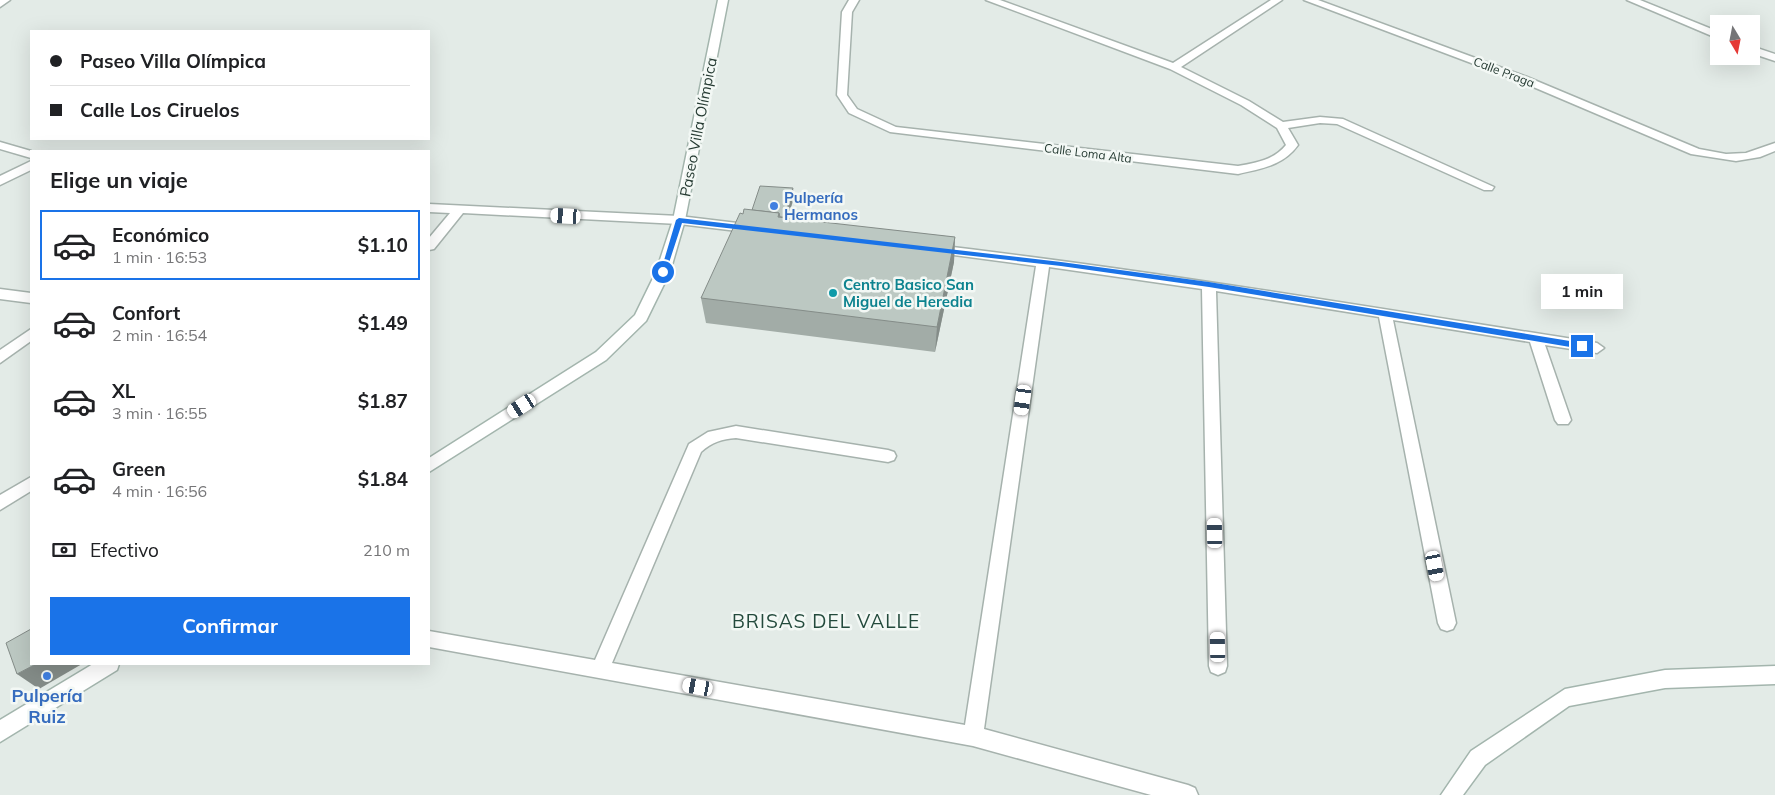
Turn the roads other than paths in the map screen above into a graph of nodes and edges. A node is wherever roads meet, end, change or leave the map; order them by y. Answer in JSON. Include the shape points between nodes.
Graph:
{"nodes":[{"id":1,"x":5,"y":0,"type":"edge"},
{"id":2,"x":723,"y":0,"type":"edge"},
{"id":3,"x":854,"y":0,"type":"edge"},
{"id":4,"x":991,"y":0,"type":"edge"},
{"id":5,"x":1277,"y":0,"type":"edge"},
{"id":6,"x":1309,"y":0,"type":"edge"},
{"id":7,"x":1632,"y":0,"type":"edge"},
{"id":8,"x":0,"y":4,"type":"edge"},
{"id":9,"x":1710,"y":32,"type":"edge"},
{"id":10,"x":1760,"y":52,"type":"edge"},
{"id":11,"x":1775,"y":58,"type":"edge"},
{"id":12,"x":1174,"y":67,"type":"junction"},
{"id":13,"x":1281,"y":126,"type":"junction"},
{"id":14,"x":0,"y":145,"type":"edge"},
{"id":15,"x":1775,"y":146,"type":"edge"},
{"id":16,"x":30,"y":155,"type":"edge"},
{"id":17,"x":30,"y":166,"type":"edge"},
{"id":18,"x":0,"y":181,"type":"edge"},
{"id":19,"x":1488,"y":187,"type":"dead end"},
{"id":20,"x":430,"y":208,"type":"edge"},
{"id":21,"x":458,"y":211,"type":"junction"},
{"id":22,"x":679,"y":220,"type":"junction"},
{"id":23,"x":768,"y":230,"type":"edge"},
{"id":24,"x":430,"y":245,"type":"edge"},
{"id":25,"x":925,"y":248,"type":"edge"},
{"id":26,"x":1043,"y":262,"type":"junction"},
{"id":27,"x":1209,"y":285,"type":"junction"},
{"id":28,"x":0,"y":294,"type":"edge"},
{"id":29,"x":30,"y":298,"type":"edge"},
{"id":30,"x":1385,"y":315,"type":"junction"},
{"id":31,"x":30,"y":335,"type":"edge"},
{"id":32,"x":1536,"y":339,"type":"junction"},
{"id":33,"x":1597,"y":348,"type":"dead end"},
{"id":34,"x":0,"y":358,"type":"edge"},
{"id":35,"x":1563,"y":420,"type":"dead end"},
{"id":36,"x":888,"y":456,"type":"dead end"},
{"id":37,"x":430,"y":465,"type":"edge"},
{"id":38,"x":30,"y":484,"type":"edge"},
{"id":39,"x":0,"y":503,"type":"edge"},
{"id":40,"x":1447,"y":623,"type":"dead end"},
{"id":41,"x":430,"y":639,"type":"edge"},
{"id":42,"x":108,"y":665,"type":"edge"},
{"id":43,"x":1218,"y":666,"type":"dead end"},
{"id":44,"x":600,"y":669,"type":"junction"},
{"id":45,"x":1775,"y":675,"type":"edge"},
{"id":46,"x":0,"y":732,"type":"edge"},
{"id":47,"x":973,"y":736,"type":"junction"},
{"id":48,"x":1188,"y":795,"type":"edge"},
{"id":49,"x":1451,"y":795,"type":"edge"}],
"edges":[{"from":1,"to":8,"type":"street"},
{"from":2,"to":22,"type":"street","name":"Paseo Villa Olímpica"},
{"from":3,"to":13,"type":"street","name":"Calle Loma Alta","via":[[847,12],[842,95],[853,111],[894,130],[1238,170],[1285,156],[1292,145]]},
{"from":4,"to":12,"type":"street"},
{"from":5,"to":12,"type":"street"},
{"from":6,"to":15,"type":"street","name":"Calle Praga","via":[[1523,79],[1694,152],[1722,159],[1743,158]]},
{"from":7,"to":9,"type":"street"},
{"from":10,"to":11,"type":"street"},
{"from":12,"to":13,"type":"street","via":[[1245,103]]},
{"from":13,"to":19,"type":"street","via":[[1320,120],[1339,121]]},
{"from":14,"to":16,"type":"street"},
{"from":17,"to":18,"type":"street"},
{"from":20,"to":21,"type":"street"},
{"from":21,"to":22,"type":"street"},
{"from":21,"to":24,"type":"street"},
{"from":22,"to":23,"type":"street"},
{"from":22,"to":37,"type":"street","name":"Paseo Villa Olímpica","via":[[650,302],[629,330],[601,356]]},
{"from":25,"to":26,"type":"street"},
{"from":26,"to":27,"type":"street"},
{"from":26,"to":47,"type":"street"},
{"from":27,"to":30,"type":"street"},
{"from":27,"to":43,"type":"street"},
{"from":28,"to":29,"type":"street"},
{"from":30,"to":32,"type":"street"},
{"from":30,"to":40,"type":"street"},
{"from":31,"to":34,"type":"street"},
{"from":32,"to":33,"type":"street"},
{"from":32,"to":35,"type":"street"},
{"from":36,"to":44,"type":"street","via":[[736,432],[707,437],[695,448]]},
{"from":38,"to":39,"type":"street"},
{"from":41,"to":44,"type":"street"},
{"from":42,"to":46,"type":"street"},
{"from":44,"to":47,"type":"street"},
{"from":45,"to":49,"type":"street","via":[[1665,679],[1565,698],[1478,758]]},
{"from":47,"to":48,"type":"street"}]}
